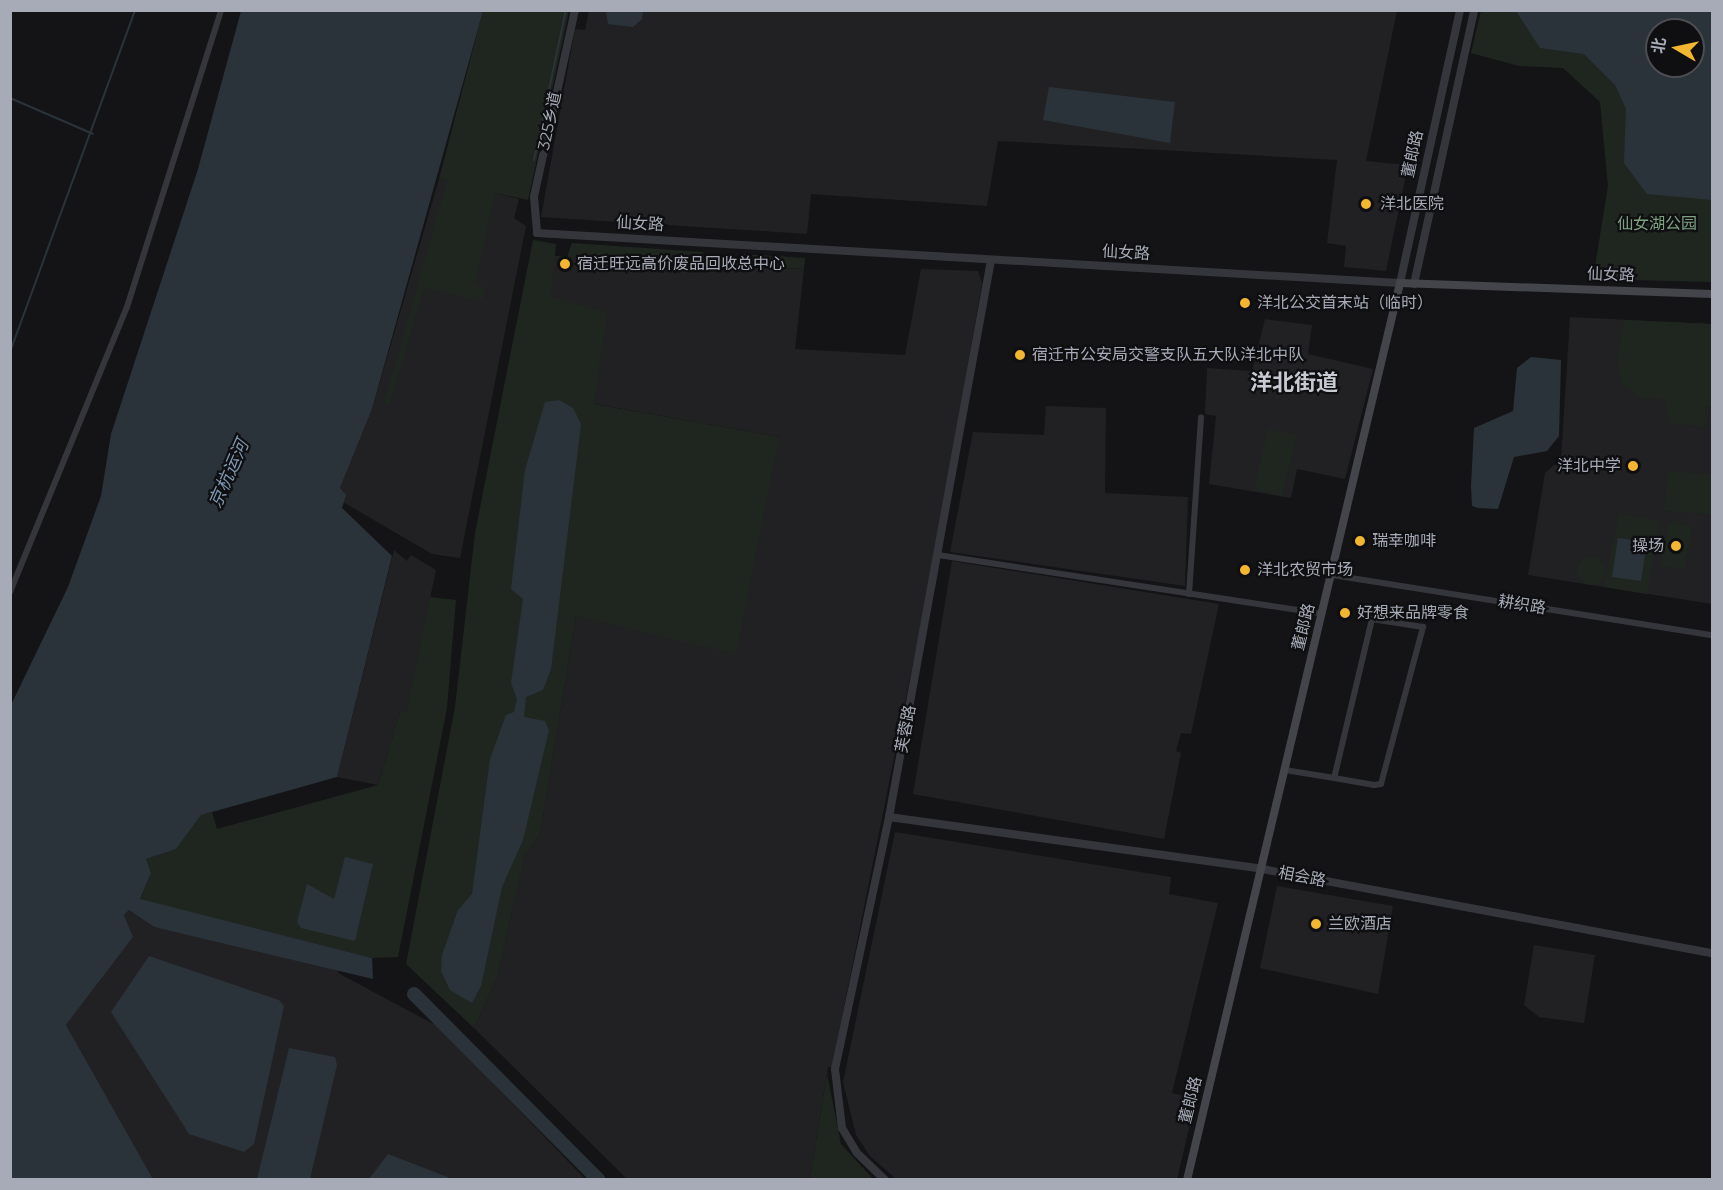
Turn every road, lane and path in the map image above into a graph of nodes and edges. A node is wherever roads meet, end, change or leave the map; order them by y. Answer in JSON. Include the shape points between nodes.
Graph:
{"nodes":[{"id":1,"x":221,"y":10,"type":"edge"},
{"id":2,"x":574,"y":10,"type":"edge"},
{"id":3,"x":1460,"y":10,"type":"edge"},
{"id":4,"x":1474,"y":10,"type":"edge"},
{"id":5,"x":537,"y":233,"type":"joint"},
{"id":6,"x":991,"y":260,"type":"junction"},
{"id":7,"x":1400,"y":283,"type":"junction"},
{"id":8,"x":1414,"y":284,"type":"junction"},
{"id":9,"x":1713,"y":294,"type":"edge"},
{"id":10,"x":1201,"y":417,"type":"dead end"},
{"id":11,"x":938,"y":555,"type":"junction"},
{"id":12,"x":1332,"y":575,"type":"junction"},
{"id":13,"x":10,"y":592,"type":"edge"},
{"id":14,"x":1189,"y":594,"type":"junction"},
{"id":15,"x":1322,"y":614,"type":"junction"},
{"id":16,"x":1713,"y":635,"type":"edge"},
{"id":17,"x":1285,"y":770,"type":"junction"},
{"id":18,"x":1334,"y":778,"type":"junction"},
{"id":19,"x":889,"y":817,"type":"junction"},
{"id":20,"x":1262,"y":869,"type":"junction"},
{"id":21,"x":1713,"y":953,"type":"edge"},
{"id":22,"x":885,"y":1179,"type":"edge"},
{"id":23,"x":1187,"y":1179,"type":"edge"}],
"edges":[{"from":1,"to":13,"type":"street","via":[[127,307]]},
{"from":2,"to":5,"type":"street","name":"325乡道","via":[[534,197]]},
{"from":3,"to":7,"type":"street","name":"董郎路"},
{"from":4,"to":8,"type":"street","name":"董郎路"},
{"from":5,"to":6,"type":"street","name":"仙女路"},
{"from":6,"to":7,"type":"street","name":"仙女路"},
{"from":6,"to":11,"type":"street","name":"芙蓉路"},
{"from":7,"to":8,"type":"main road","name":"仙女路"},
{"from":7,"to":12,"type":"main road","name":"董郎路"},
{"from":8,"to":9,"type":"main road","name":"仙女路"},
{"from":10,"to":14,"type":"street"},
{"from":11,"to":14,"type":"street"},
{"from":11,"to":19,"type":"street","name":"芙蓉路"},
{"from":12,"to":15,"type":"main road","name":"董郎路"},
{"from":12,"to":16,"type":"street","name":"耕织路"},
{"from":14,"to":15,"type":"street"},
{"from":15,"to":17,"type":"main road","name":"董郎路"},
{"from":17,"to":18,"type":"street"},
{"from":17,"to":20,"type":"main road","name":"董郎路"},
{"from":18,"to":18,"type":"street","via":[[1382,782],[1423,627],[1372,620]]},
{"from":19,"to":20,"type":"street","name":"相会路"},
{"from":19,"to":22,"type":"street","name":"芙蓉路","via":[[834,1081],[842,1128],[856,1153]]},
{"from":20,"to":21,"type":"street","name":"相会路"},
{"from":20,"to":23,"type":"main road","name":"董郎路"}]}
